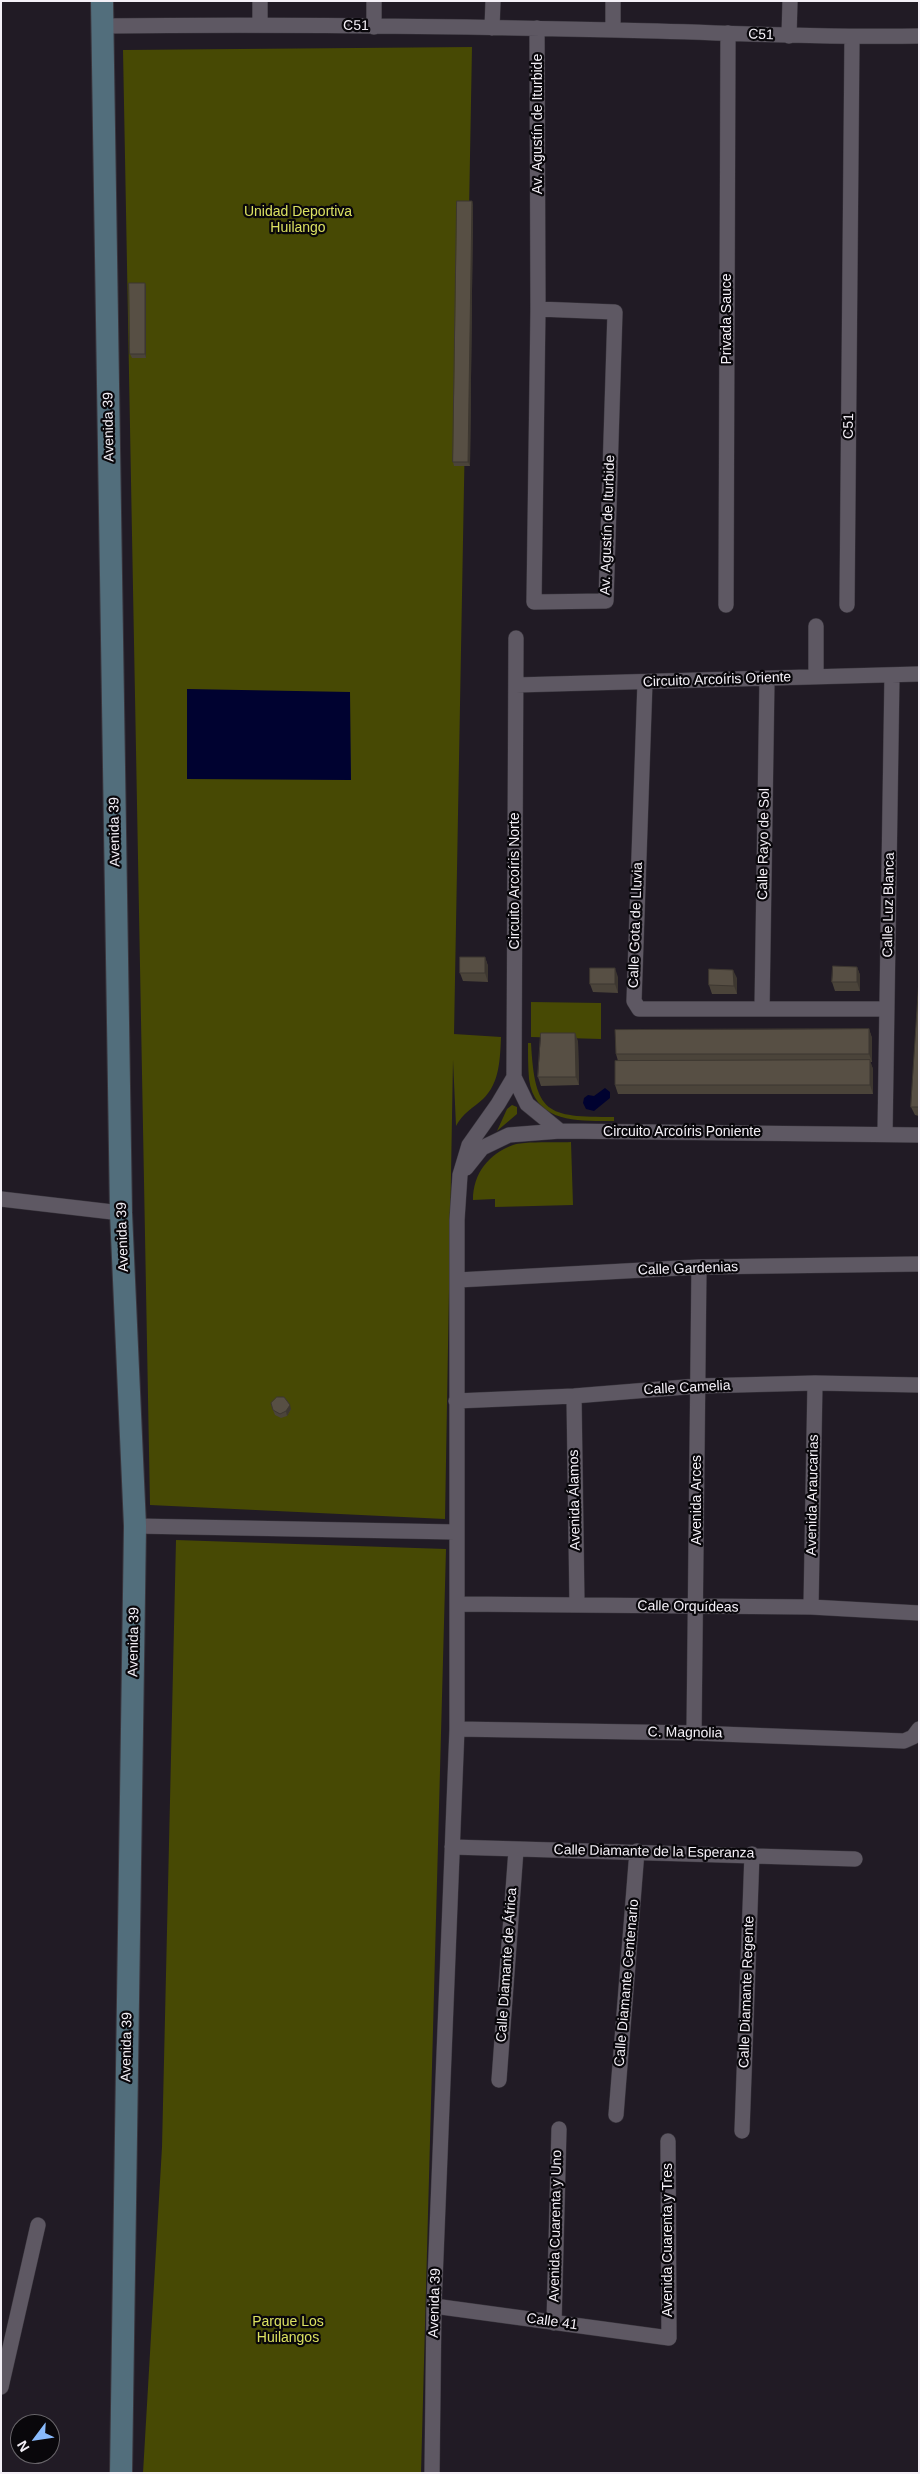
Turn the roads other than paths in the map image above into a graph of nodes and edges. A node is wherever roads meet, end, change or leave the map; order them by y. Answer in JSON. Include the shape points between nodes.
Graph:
{"nodes":[{"id":1,"x":102,"y":1,"type":"edge"},
{"id":2,"x":260,"y":1,"type":"edge"},
{"id":3,"x":374,"y":1,"type":"edge"},
{"id":4,"x":493,"y":1,"type":"edge"},
{"id":5,"x":613,"y":1,"type":"edge"},
{"id":6,"x":790,"y":1,"type":"edge"},
{"id":7,"x":260,"y":24,"type":"junction"},
{"id":8,"x":102,"y":26,"type":"junction"},
{"id":9,"x":374,"y":27,"type":"junction"},
{"id":10,"x":492,"y":28,"type":"junction"},
{"id":11,"x":537,"y":28,"type":"junction"},
{"id":12,"x":613,"y":30,"type":"junction"},
{"id":13,"x":728,"y":33,"type":"junction"},
{"id":14,"x":789,"y":36,"type":"junction"},
{"id":15,"x":919,"y":36,"type":"edge"},
{"id":16,"x":852,"y":37,"type":"junction"},
{"id":17,"x":538,"y":310,"type":"junction"},
{"id":18,"x":726,"y":605,"type":"dead end"},
{"id":19,"x":847,"y":605,"type":"dead end"},
{"id":20,"x":816,"y":626,"type":"dead end"},
{"id":21,"x":516,"y":638,"type":"dead end"},
{"id":22,"x":919,"y":674,"type":"edge"},
{"id":23,"x":892,"y":675,"type":"junction"},
{"id":24,"x":816,"y":677,"type":"junction"},
{"id":25,"x":767,"y":678,"type":"junction"},
{"id":26,"x":645,"y":682,"type":"junction"},
{"id":27,"x":516,"y":686,"type":"junction"},
{"id":28,"x":762,"y":1009,"type":"junction"},
{"id":29,"x":887,"y":1010,"type":"junction"},
{"id":30,"x":514,"y":1077,"type":"junction"},
{"id":31,"x":560,"y":1131,"type":"junction"},
{"id":32,"x":885,"y":1134,"type":"junction"},
{"id":33,"x":919,"y":1135,"type":"edge"},
{"id":34,"x":460,"y":1175,"type":"junction"},
{"id":35,"x":1,"y":1200,"type":"edge"},
{"id":36,"x":121,"y":1213,"type":"junction"},
{"id":37,"x":919,"y":1264,"type":"edge"},
{"id":38,"x":699,"y":1267,"type":"junction"},
{"id":39,"x":458,"y":1280,"type":"junction"},
{"id":40,"x":815,"y":1383,"type":"junction"},
{"id":41,"x":919,"y":1385,"type":"edge"},
{"id":42,"x":698,"y":1386,"type":"junction"},
{"id":43,"x":574,"y":1396,"type":"junction"},
{"id":44,"x":456,"y":1401,"type":"junction"},
{"id":45,"x":135,"y":1526,"type":"junction"},
{"id":46,"x":456,"y":1532,"type":"junction"},
{"id":47,"x":458,"y":1604,"type":"junction"},
{"id":48,"x":577,"y":1605,"type":"junction"},
{"id":49,"x":696,"y":1607,"type":"junction"},
{"id":50,"x":811,"y":1607,"type":"junction"},
{"id":51,"x":919,"y":1613,"type":"edge"},
{"id":52,"x":457,"y":1729,"type":"junction"},
{"id":53,"x":694,"y":1732,"type":"junction"},
{"id":54,"x":916,"y":1733,"type":"edge"},
{"id":55,"x":452,"y":1847,"type":"junction"},
{"id":56,"x":516,"y":1850,"type":"junction"},
{"id":57,"x":637,"y":1851,"type":"junction"},
{"id":58,"x":752,"y":1854,"type":"junction"},
{"id":59,"x":856,"y":1859,"type":"dead end"},
{"id":60,"x":499,"y":2080,"type":"dead end"},
{"id":61,"x":616,"y":2115,"type":"dead end"},
{"id":62,"x":559,"y":2129,"type":"dead end"},
{"id":63,"x":742,"y":2131,"type":"dead end"},
{"id":64,"x":668,"y":2141,"type":"dead end"},
{"id":65,"x":38,"y":2225,"type":"dead end"},
{"id":66,"x":434,"y":2306,"type":"junction"},
{"id":67,"x":554,"y":2323,"type":"junction"},
{"id":68,"x":669,"y":2338,"type":"joint"},
{"id":69,"x":1,"y":2388,"type":"edge"},
{"id":70,"x":121,"y":2473,"type":"edge"},
{"id":71,"x":432,"y":2473,"type":"edge"}],
"edges":[{"from":1,"to":8,"type":"street","name":"Avenida 39"},
{"from":2,"to":7,"type":"street"},
{"from":3,"to":9,"type":"street"},
{"from":4,"to":10,"type":"street"},
{"from":5,"to":12,"type":"street"},
{"from":6,"to":14,"type":"street"},
{"from":7,"to":8,"type":"street","name":"C51"},
{"from":7,"to":9,"type":"street","name":"C51"},
{"from":8,"to":36,"type":"street","name":"Avenida 39"},
{"from":9,"to":10,"type":"street","name":"C51"},
{"from":10,"to":11,"type":"street","name":"C51"},
{"from":11,"to":12,"type":"street","name":"C51"},
{"from":11,"to":17,"type":"street","name":"Av. Agustín de Iturbide"},
{"from":12,"to":13,"type":"street","name":"C51"},
{"from":13,"to":14,"type":"street","name":"C51"},
{"from":13,"to":18,"type":"street","name":"Privada Sauce"},
{"from":14,"to":16,"type":"street","name":"C51"},
{"from":15,"to":16,"type":"street"},
{"from":16,"to":19,"type":"street","name":"C51"},
{"from":17,"to":17,"type":"street","name":"Av. Agustín de Iturbide","via":[[615,312],[606,601],[534,602]]},
{"from":20,"to":24,"type":"street"},
{"from":21,"to":27,"type":"street","name":"Circuito Arcoíris Norte"},
{"from":22,"to":23,"type":"street","name":"Circuito Arcoíris Oriente"},
{"from":23,"to":24,"type":"street","name":"Circuito Arcoíris Oriente"},
{"from":23,"to":29,"type":"street","name":"Calle Luz Blanca"},
{"from":24,"to":25,"type":"street","name":"Circuito Arcoíris Oriente"},
{"from":25,"to":26,"type":"street","name":"Circuito Arcoíris Oriente"},
{"from":25,"to":28,"type":"street","name":"Calle Rayo de Sol"},
{"from":26,"to":27,"type":"street","name":"Circuito Arcoíris Oriente"},
{"from":26,"to":28,"type":"street","name":"Calle Gota de Lluvia","via":[[634,1000],[639,1009]]},
{"from":27,"to":30,"type":"street","name":"Circuito Arcoíris Norte"},
{"from":28,"to":29,"type":"street","name":"Calle Gota de Lluvia"},
{"from":29,"to":32,"type":"street","name":"Calle Luz Blanca"},
{"from":30,"to":31,"type":"street","name":"Circuito Arcoíris Norte","via":[[527,1104]]},
{"from":30,"to":34,"type":"street","via":[[469,1145]]},
{"from":31,"to":32,"type":"street","name":"Circuito Arcoíris Poniente"},
{"from":31,"to":34,"type":"street","name":"Circuito Arcoíris Poniente","via":[[509,1135],[482,1148]]},
{"from":32,"to":33,"type":"street","name":"Circuito Arcoíris Poniente"},
{"from":34,"to":39,"type":"street","name":"Avenida 39"},
{"from":35,"to":36,"type":"street"},
{"from":36,"to":45,"type":"street","name":"Avenida 39"},
{"from":37,"to":38,"type":"street","name":"Calle Gardenias"},
{"from":38,"to":39,"type":"street","name":"Calle Gardenias"},
{"from":38,"to":42,"type":"street","name":"Avenida Arces"},
{"from":39,"to":44,"type":"street","name":"Avenida 39"},
{"from":40,"to":41,"type":"street","name":"Calle Camelia"},
{"from":40,"to":42,"type":"street","name":"Calle Camelia"},
{"from":40,"to":50,"type":"street","name":"Avenida Araucarias"},
{"from":42,"to":43,"type":"street","name":"Calle Camelia"},
{"from":42,"to":49,"type":"street","name":"Avenida Arces"},
{"from":43,"to":44,"type":"street","name":"Calle Camelia"},
{"from":43,"to":48,"type":"street","name":"Avenida Álamos"},
{"from":44,"to":46,"type":"street","name":"Avenida 39"},
{"from":45,"to":46,"type":"street"},
{"from":45,"to":70,"type":"street","name":"Avenida 39"},
{"from":46,"to":47,"type":"street","name":"Avenida 39"},
{"from":47,"to":48,"type":"street","name":"Calle Orquídeas"},
{"from":47,"to":52,"type":"street","name":"Avenida 39"},
{"from":48,"to":49,"type":"street","name":"Calle Orquídeas"},
{"from":49,"to":50,"type":"street","name":"Calle Orquídeas"},
{"from":49,"to":53,"type":"street","name":"Avenida Arces"},
{"from":50,"to":51,"type":"street","name":"Calle Orquídeas"},
{"from":52,"to":53,"type":"street","name":"C. Magnolia"},
{"from":52,"to":55,"type":"street","name":"Avenida 39"},
{"from":53,"to":54,"type":"street","name":"C. Magnolia","via":[[904,1741]]},
{"from":55,"to":56,"type":"street","name":"Calle Diamante de la Esperanza"},
{"from":55,"to":66,"type":"street","name":"Avenida 39"},
{"from":56,"to":57,"type":"street","name":"Calle Diamante de la Esperanza"},
{"from":56,"to":60,"type":"street","name":"Calle Diamante de África"},
{"from":57,"to":58,"type":"street","name":"Calle Diamante de la Esperanza"},
{"from":57,"to":61,"type":"street","name":"Calle Diamante Centenario"},
{"from":58,"to":59,"type":"street","name":"Calle Diamante de la Esperanza"},
{"from":58,"to":63,"type":"street","name":"Calle Diamante Regente"},
{"from":62,"to":67,"type":"street","name":"Avenida Cuarenta y Uno"},
{"from":64,"to":68,"type":"street","name":"Avenida Cuarenta y Tres"},
{"from":65,"to":69,"type":"street"},
{"from":66,"to":67,"type":"street","name":"Calle 41"},
{"from":66,"to":71,"type":"street","name":"Avenida 39"},
{"from":67,"to":68,"type":"street","name":"Calle 41"}]}
